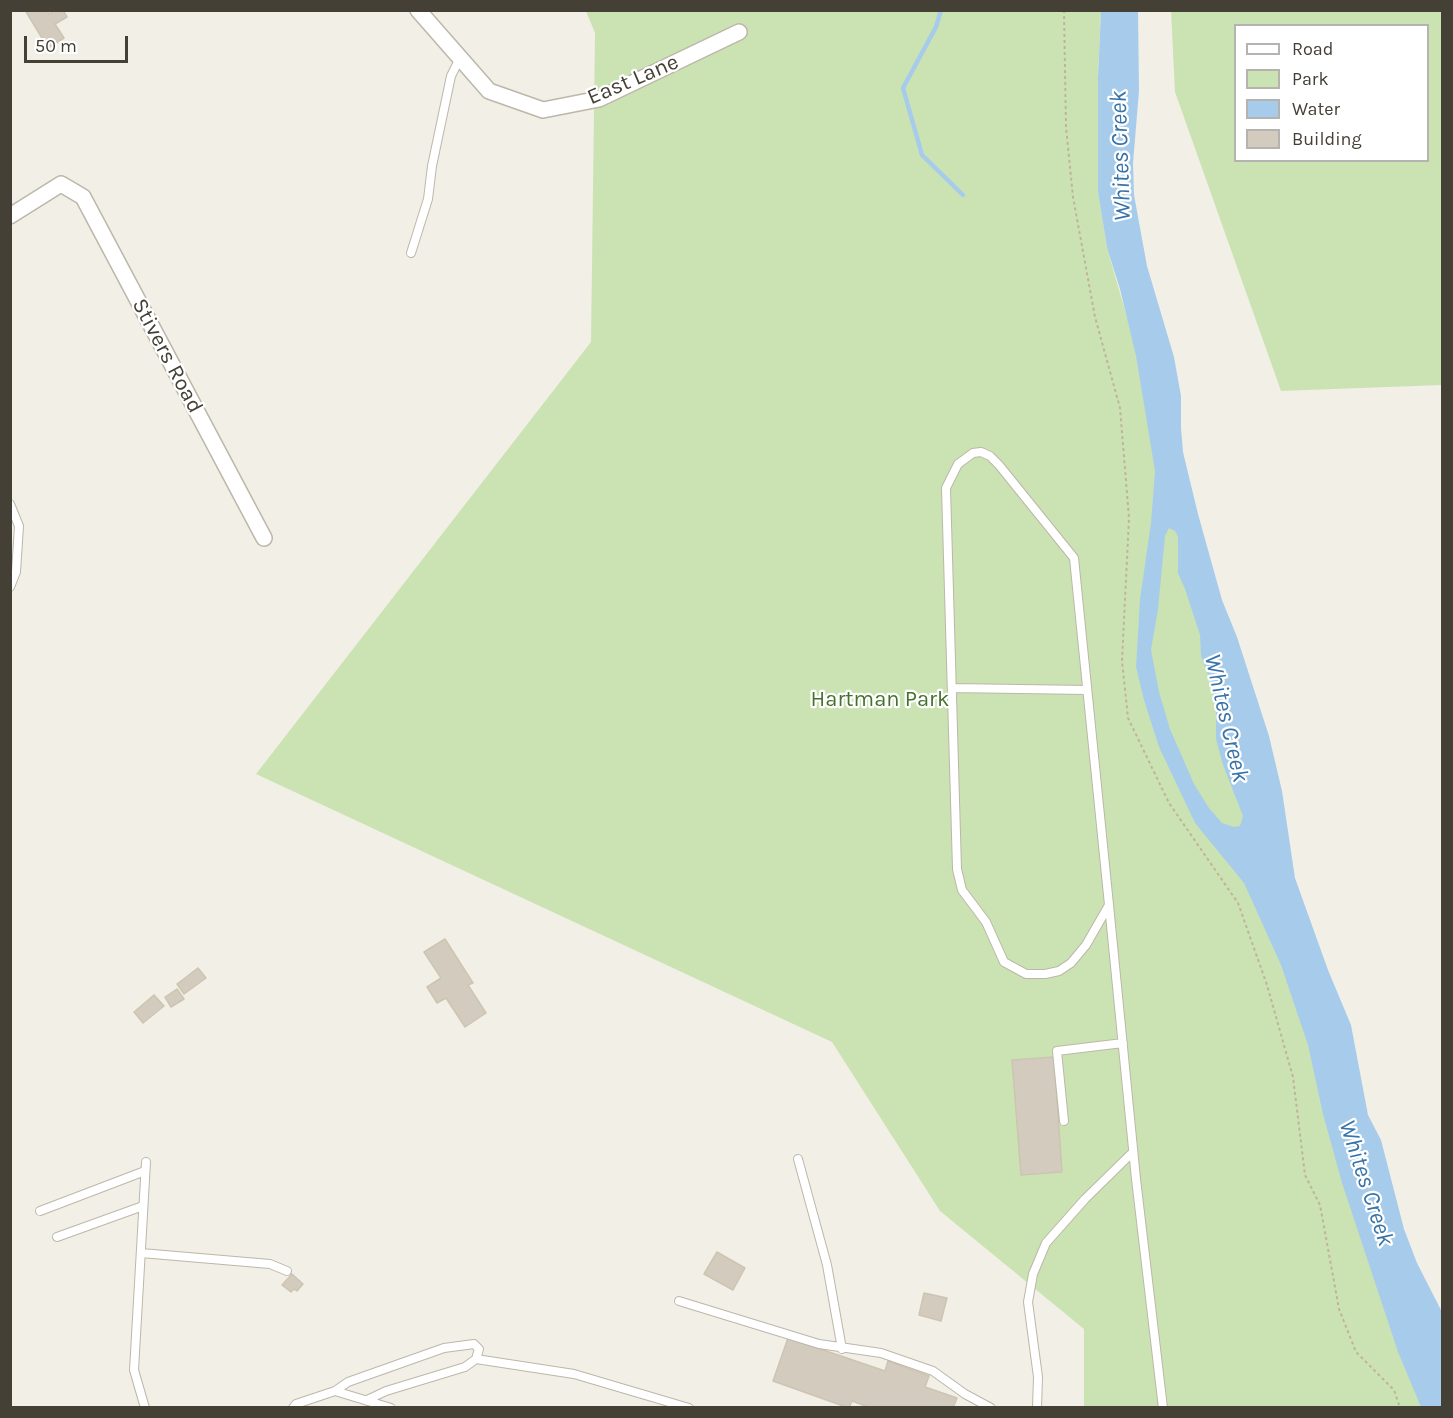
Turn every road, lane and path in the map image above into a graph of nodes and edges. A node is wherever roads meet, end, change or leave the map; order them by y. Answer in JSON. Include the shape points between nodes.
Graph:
{"nodes":[{"id":1,"x":1064,"y":10,"type":"edge"},
{"id":2,"x":423,"y":12,"type":"edge"},
{"id":3,"x":739,"y":32,"type":"dead end"},
{"id":4,"x":459,"y":58,"type":"junction"},
{"id":5,"x":10,"y":216,"type":"edge"},
{"id":6,"x":411,"y":253,"type":"dead end"},
{"id":7,"x":10,"y":504,"type":"edge"},
{"id":8,"x":264,"y":538,"type":"dead end"},
{"id":9,"x":10,"y":587,"type":"edge"},
{"id":10,"x":952,"y":688,"type":"junction"},
{"id":11,"x":1087,"y":690,"type":"junction"},
{"id":12,"x":1109,"y":905,"type":"junction"},
{"id":13,"x":1123,"y":1043,"type":"junction"},
{"id":14,"x":1064,"y":1121,"type":"dead end"},
{"id":15,"x":1133,"y":1152,"type":"junction"},
{"id":16,"x":798,"y":1159,"type":"dead end"},
{"id":17,"x":146,"y":1162,"type":"dead end"},
{"id":18,"x":145,"y":1171,"type":"junction"},
{"id":19,"x":143,"y":1206,"type":"junction"},
{"id":20,"x":40,"y":1211,"type":"dead end"},
{"id":21,"x":57,"y":1237,"type":"dead end"},
{"id":22,"x":141,"y":1253,"type":"junction"},
{"id":23,"x":286,"y":1271,"type":"dead end"},
{"id":24,"x":679,"y":1301,"type":"dead end"},
{"id":25,"x":842,"y":1349,"type":"junction"},
{"id":26,"x":476,"y":1359,"type":"junction"},
{"id":27,"x":335,"y":1390,"type":"junction"},
{"id":28,"x":367,"y":1400,"type":"junction"},
{"id":29,"x":145,"y":1407,"type":"edge"},
{"id":30,"x":293,"y":1407,"type":"edge"},
{"id":31,"x":391,"y":1407,"type":"edge"},
{"id":32,"x":689,"y":1407,"type":"edge"},
{"id":33,"x":992,"y":1407,"type":"edge"},
{"id":34,"x":1037,"y":1407,"type":"edge"},
{"id":35,"x":1163,"y":1407,"type":"edge"},
{"id":36,"x":1400,"y":1407,"type":"edge"}],
"edges":[{"from":1,"to":36,"type":"path","via":[[1066,127],[1073,196],[1095,317],[1120,408],[1129,518],[1122,661],[1128,718],[1169,803],[1238,903],[1293,1077],[1305,1175],[1320,1205],[1339,1309],[1356,1352],[1394,1390]]},
{"from":2,"to":4,"type":"street"},
{"from":3,"to":4,"type":"street","name":"East Lane","via":[[599,99],[543,110],[489,91]]},
{"from":4,"to":6,"type":"lane","via":[[451,76],[428,199]]},
{"from":5,"to":8,"type":"street","name":"Stivers Road","via":[[61,184],[83,197]]},
{"from":7,"to":9,"type":"lane","via":[[19,526],[16,572]]},
{"from":10,"to":11,"type":"lane"},
{"from":10,"to":11,"type":"lane","via":[[946,489],[958,464],[981,452],[999,465],[1074,558]]},
{"from":10,"to":12,"type":"lane","via":[[957,869],[962,890],[986,922],[1004,962],[1026,974],[1059,970],[1071,963],[1086,945]]},
{"from":11,"to":12,"type":"lane"},
{"from":12,"to":13,"type":"lane"},
{"from":13,"to":14,"type":"lane","via":[[1057,1051]]},
{"from":13,"to":15,"type":"lane"},
{"from":15,"to":34,"type":"lane","via":[[1046,1243],[1033,1274],[1028,1302],[1038,1377]]},
{"from":15,"to":35,"type":"lane"},
{"from":16,"to":25,"type":"lane","via":[[826,1265]]},
{"from":17,"to":18,"type":"lane"},
{"from":18,"to":19,"type":"lane"},
{"from":18,"to":20,"type":"lane"},
{"from":19,"to":21,"type":"lane"},
{"from":19,"to":22,"type":"lane"},
{"from":22,"to":23,"type":"lane","via":[[270,1264]]},
{"from":22,"to":29,"type":"lane","via":[[134,1370]]},
{"from":24,"to":25,"type":"lane"},
{"from":25,"to":33,"type":"lane","via":[[881,1353],[933,1371]]},
{"from":26,"to":27,"type":"lane","via":[[479,1349],[474,1344],[444,1348]]},
{"from":26,"to":28,"type":"lane","via":[[465,1367]]},
{"from":26,"to":32,"type":"lane","via":[[574,1374]]},
{"from":27,"to":28,"type":"lane"},
{"from":27,"to":30,"type":"lane"},
{"from":28,"to":31,"type":"lane"}]}
